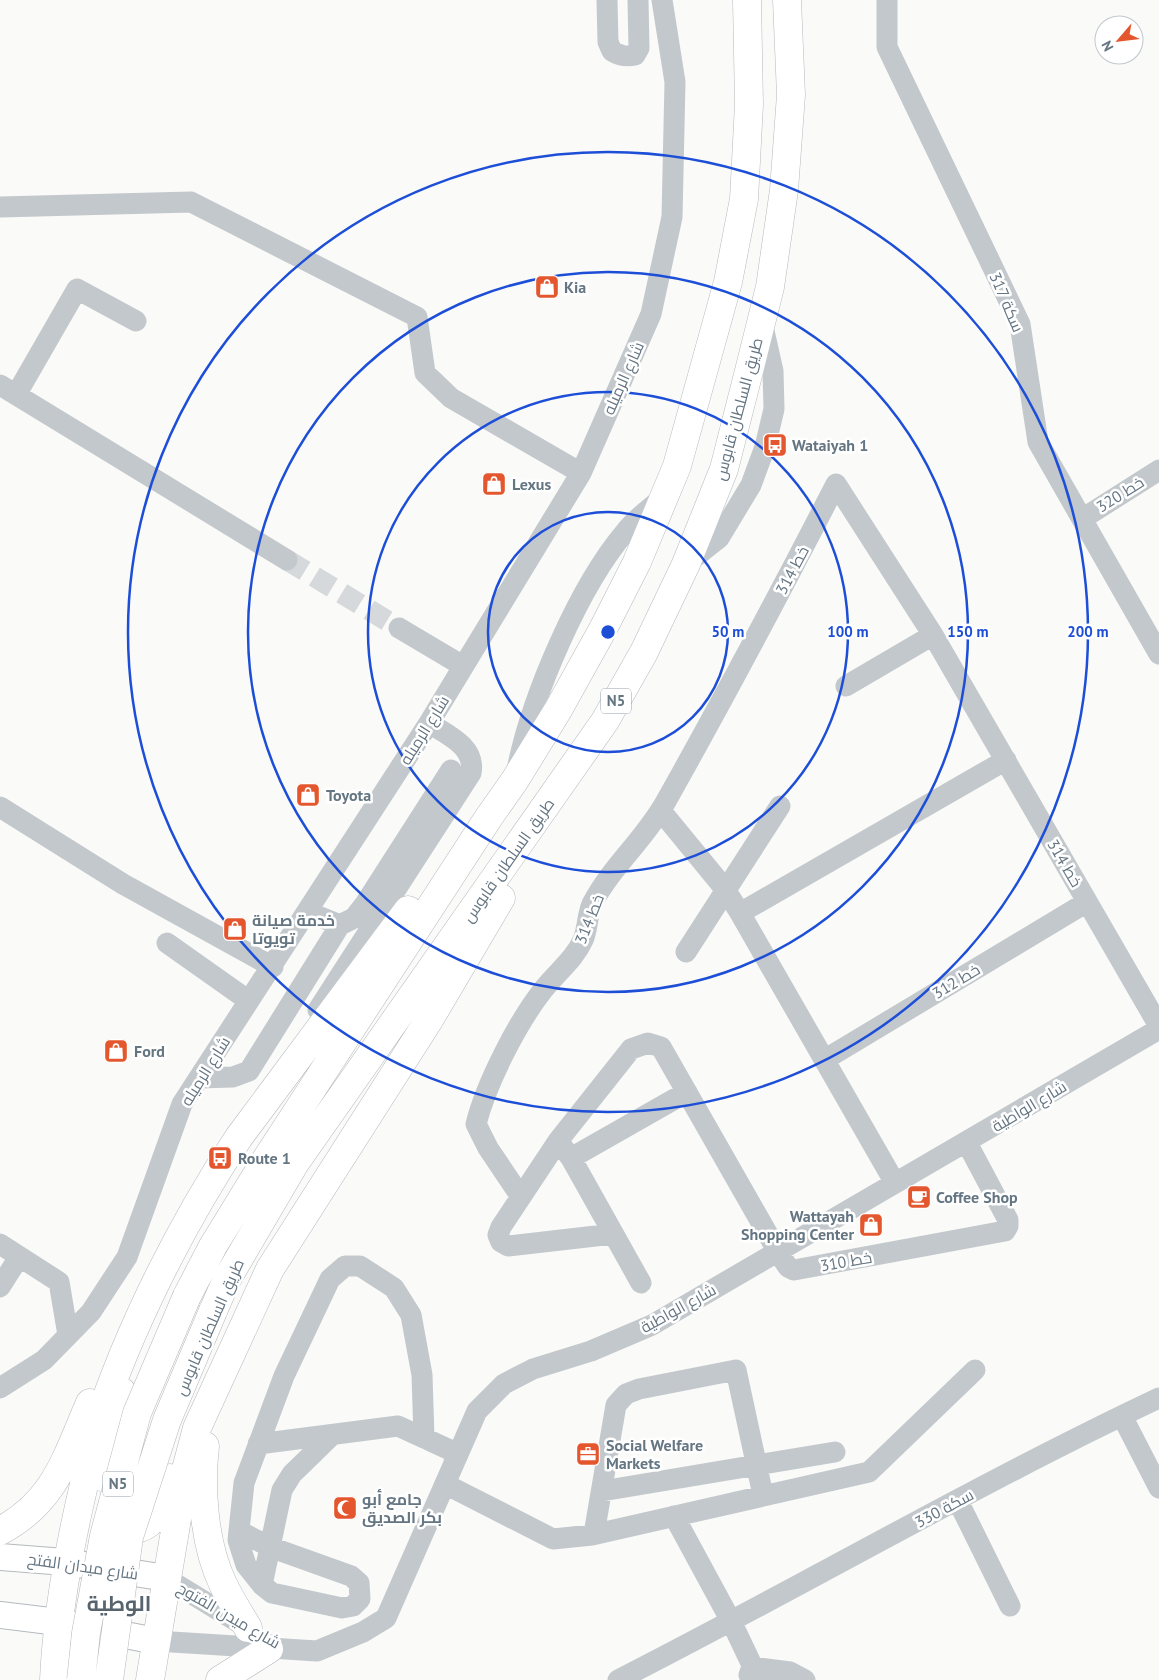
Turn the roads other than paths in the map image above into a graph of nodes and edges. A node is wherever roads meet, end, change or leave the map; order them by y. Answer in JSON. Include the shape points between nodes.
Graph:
{"nodes":[{"id":1,"x":607,"y":0,"type":"edge"},
{"id":2,"x":638,"y":0,"type":"edge"},
{"id":3,"x":662,"y":0,"type":"edge"},
{"id":4,"x":747,"y":0,"type":"edge"},
{"id":5,"x":786,"y":0,"type":"edge"},
{"id":6,"x":887,"y":0,"type":"edge"},
{"id":7,"x":0,"y":207,"type":"edge"},
{"id":8,"x":136,"y":321,"type":"dead end"},
{"id":9,"x":8,"y":390,"type":"edge"},
{"id":10,"x":1159,"y":470,"type":"edge"},
{"id":11,"x":581,"y":474,"type":"junction"},
{"id":12,"x":1082,"y":519,"type":"junction"},
{"id":13,"x":287,"y":560,"type":"tunnel mouth"},
{"id":14,"x":399,"y":628,"type":"tunnel mouth"},
{"id":15,"x":933,"y":635,"type":"junction"},
{"id":16,"x":1159,"y":654,"type":"edge"},
{"id":17,"x":463,"y":666,"type":"junction"},
{"id":18,"x":846,"y":686,"type":"dead end"},
{"id":19,"x":429,"y":723,"type":"junction"},
{"id":20,"x":1006,"y":760,"type":"junction"},
{"id":21,"x":451,"y":770,"type":"dead end"},
{"id":22,"x":780,"y":806,"type":"dead end"},
{"id":23,"x":0,"y":807,"type":"edge"},
{"id":24,"x":661,"y":811,"type":"junction"},
{"id":25,"x":488,"y":817,"type":"junction"},
{"id":26,"x":518,"y":846,"type":"junction"},
{"id":27,"x":725,"y":889,"type":"junction"},
{"id":28,"x":1087,"y":902,"type":"junction"},
{"id":29,"x":308,"y":912,"type":"junction"},
{"id":30,"x":740,"y":913,"type":"junction"},
{"id":31,"x":340,"y":925,"type":"junction"},
{"id":32,"x":167,"y":943,"type":"dead end"},
{"id":33,"x":686,"y":952,"type":"dead end"},
{"id":34,"x":273,"y":967,"type":"junction"},
{"id":35,"x":249,"y":1001,"type":"junction"},
{"id":36,"x":1159,"y":1028,"type":"edge"},
{"id":37,"x":824,"y":1060,"type":"junction"},
{"id":38,"x":199,"y":1078,"type":"junction"},
{"id":39,"x":687,"y":1092,"type":"junction"},
{"id":40,"x":240,"y":1137,"type":"junction"},
{"id":41,"x":558,"y":1140,"type":"junction"},
{"id":42,"x":967,"y":1142,"type":"junction"},
{"id":43,"x":571,"y":1158,"type":"junction"},
{"id":44,"x":895,"y":1183,"type":"junction"},
{"id":45,"x":521,"y":1197,"type":"junction"},
{"id":46,"x":614,"y":1234,"type":"junction"},
{"id":47,"x":0,"y":1244,"type":"edge"},
{"id":48,"x":778,"y":1252,"type":"junction"},
{"id":49,"x":19,"y":1258,"type":"junction"},
{"id":50,"x":159,"y":1277,"type":"junction"},
{"id":51,"x":641,"y":1283,"type":"dead end"},
{"id":52,"x":0,"y":1287,"type":"edge"},
{"id":53,"x":68,"y":1335,"type":"junction"},
{"id":54,"x":975,"y":1370,"type":"dead end"},
{"id":55,"x":117,"y":1373,"type":"junction"},
{"id":56,"x":0,"y":1388,"type":"edge"},
{"id":57,"x":215,"y":1389,"type":"junction"},
{"id":58,"x":1159,"y":1398,"type":"edge"},
{"id":59,"x":1122,"y":1416,"type":"junction"},
{"id":60,"x":197,"y":1428,"type":"junction"},
{"id":61,"x":332,"y":1435,"type":"junction"},
{"id":62,"x":424,"y":1438,"type":"junction"},
{"id":63,"x":258,"y":1444,"type":"junction"},
{"id":64,"x":456,"y":1452,"type":"junction"},
{"id":65,"x":835,"y":1452,"type":"dead end"},
{"id":66,"x":757,"y":1465,"type":"junction"},
{"id":67,"x":445,"y":1484,"type":"junction"},
{"id":68,"x":1159,"y":1488,"type":"edge"},
{"id":69,"x":602,"y":1491,"type":"junction"},
{"id":70,"x":763,"y":1495,"type":"junction"},
{"id":71,"x":958,"y":1501,"type":"junction"},
{"id":72,"x":674,"y":1516,"type":"junction"},
{"id":73,"x":0,"y":1530,"type":"edge"},
{"id":74,"x":239,"y":1531,"type":"junction"},
{"id":75,"x":594,"y":1534,"type":"junction"},
{"id":76,"x":270,"y":1547,"type":"junction"},
{"id":77,"x":0,"y":1557,"type":"edge"},
{"id":78,"x":65,"y":1562,"type":"junction"},
{"id":79,"x":166,"y":1578,"type":"junction"},
{"id":80,"x":262,"y":1585,"type":"junction"},
{"id":81,"x":1010,"y":1606,"type":"dead end"},
{"id":82,"x":0,"y":1615,"type":"edge"},
{"id":83,"x":58,"y":1622,"type":"junction"},
{"id":84,"x":732,"y":1622,"type":"junction"},
{"id":85,"x":248,"y":1628,"type":"junction"},
{"id":86,"x":156,"y":1641,"type":"junction"},
{"id":87,"x":281,"y":1650,"type":"junction"},
{"id":88,"x":753,"y":1676,"type":"edge"},
{"id":89,"x":54,"y":1680,"type":"edge"},
{"id":90,"x":72,"y":1680,"type":"edge"},
{"id":91,"x":82,"y":1680,"type":"edge"},
{"id":92,"x":109,"y":1680,"type":"edge"},
{"id":93,"x":113,"y":1680,"type":"edge"},
{"id":94,"x":150,"y":1680,"type":"edge"},
{"id":95,"x":220,"y":1680,"type":"edge"},
{"id":96,"x":618,"y":1680,"type":"edge"},
{"id":97,"x":805,"y":1680,"type":"edge"}],
"edges":[{"from":1,"to":2,"type":"street","via":[[608,42],[612,51],[629,56],[635,55],[640,48]]},
{"from":3,"to":11,"type":"street","name":"شارع الرميله","via":[[675,82],[672,217],[651,314]]},
{"from":4,"to":25,"type":"highway","name":"طريق السلطان قابوس","number":"N5","via":[[749,104],[744,199],[728,282],[677,466],[604,629],[515,780]]},
{"from":5,"to":26,"type":"highway","name":"طريق السلطان قابوس","number":"N5","via":[[791,94],[784,190],[770,287],[724,469],[686,564],[644,652],[605,721]]},
{"from":6,"to":12,"type":"street","name":"سكة 317","via":[[887,47],[1020,324],[1038,442]]},
{"from":7,"to":11,"type":"street","via":[[191,202],[416,317],[425,373],[451,398]]},
{"from":8,"to":9,"type":"street","via":[[77,289]]},
{"from":9,"to":13,"type":"street"},
{"from":10,"to":12,"type":"street","name":"خط 320"},
{"from":11,"to":17,"type":"street","name":"شارع الرميله"},
{"from":12,"to":16,"type":"street","name":"سكة 317"},
{"from":14,"to":17,"type":"street"},
{"from":15,"to":18,"type":"street"},
{"from":15,"to":20,"type":"street","name":"خط 314"},
{"from":15,"to":24,"type":"street","name":"خط 314","via":[[836,484],[734,681]]},
{"from":17,"to":19,"type":"street","name":"شارع الرميله"},
{"from":19,"to":29,"type":"street","name":"شارع الرميله"},
{"from":19,"to":40,"type":"street","via":[[465,748],[471,759],[471,773],[248,1115]]},
{"from":20,"to":28,"type":"street","name":"خط 314"},
{"from":20,"to":30,"type":"street"},
{"from":21,"to":31,"type":"street","via":[[365,904],[354,918]]},
{"from":22,"to":27,"type":"street"},
{"from":23,"to":34,"type":"street","via":[[123,884]]},
{"from":24,"to":27,"type":"street"},
{"from":24,"to":45,"type":"street","name":"خط 314","via":[[607,879],[591,906],[583,940],[565,968],[531,1007],[481,1102],[476,1124]]},
{"from":25,"to":40,"type":"highway","via":[[460,841]]},
{"from":25,"to":91,"type":"highway","name":"طريق السلطان قابوس","number":"N5","bridge":true,"via":[[267,1158],[213,1246],[187,1296],[137,1413],[104,1536],[86,1633]]},
{"from":26,"to":57,"type":"highway","via":[[503,896],[429,1020],[270,1269]]},
{"from":26,"to":92,"type":"highway","name":"طريق السلطان قابوس","number":"N5","bridge":true,"via":[[295,1163],[227,1279],[167,1420],[129,1538]]},
{"from":27,"to":30,"type":"street"},
{"from":27,"to":33,"type":"street"},
{"from":28,"to":36,"type":"street","name":"خط 314"},
{"from":28,"to":37,"type":"street","name":"خط 312"},
{"from":29,"to":31,"type":"street"},
{"from":29,"to":34,"type":"street","name":"شارع الرميله"},
{"from":30,"to":37,"type":"street"},
{"from":31,"to":38,"type":"street","via":[[249,1071],[234,1077]]},
{"from":32,"to":35,"type":"street"},
{"from":34,"to":35,"type":"street","name":"شارع الرميله"},
{"from":35,"to":38,"type":"street","name":"شارع الرميله"},
{"from":36,"to":42,"type":"street","name":"شارع الواطية"},
{"from":37,"to":44,"type":"street"},
{"from":38,"to":53,"type":"street","name":"شارع الرميله","via":[[182,1104],[128,1257],[91,1312]]},
{"from":39,"to":41,"type":"street","name":"خط 310","via":[[662,1047],[648,1043],[631,1049]]},
{"from":39,"to":43,"type":"street"},
{"from":39,"to":48,"type":"street","name":"خط 310"},
{"from":40,"to":50,"type":"highway","via":[[219,1168]]},
{"from":41,"to":43,"type":"street"},
{"from":41,"to":45,"type":"street"},
{"from":42,"to":44,"type":"street","name":"شارع الواطية"},
{"from":42,"to":48,"type":"street","name":"خط 310","via":[[1008,1220],[1003,1233],[797,1270],[788,1267]]},
{"from":43,"to":46,"type":"street"},
{"from":44,"to":48,"type":"street","name":"شارع الواطية"},
{"from":45,"to":46,"type":"street","via":[[499,1231],[499,1239],[504,1244]]},
{"from":46,"to":51,"type":"street"},
{"from":47,"to":49,"type":"street"},
{"from":48,"to":64,"type":"street","name":"شارع الواطية","via":[[652,1325],[591,1352],[533,1369],[504,1384],[477,1411]]},
{"from":49,"to":52,"type":"street"},
{"from":49,"to":53,"type":"street","via":[[59,1282]]},
{"from":50,"to":55,"type":"highway"},
{"from":50,"to":73,"type":"highway","via":[[116,1344],[54,1483],[20,1520]]},
{"from":53,"to":56,"type":"street","name":"شارع الرميله","via":[[44,1360]]},
{"from":54,"to":70,"type":"street","via":[[869,1472]]},
{"from":55,"to":60,"type":"highway","via":[[125,1402],[96,1495],[98,1510],[110,1520],[118,1525],[137,1528],[155,1518],[182,1443]]},
{"from":55,"to":78,"type":"highway","via":[[97,1427]]},
{"from":57,"to":60,"type":"highway"},
{"from":57,"to":85,"type":"highway","via":[[202,1472],[207,1527],[222,1583]]},
{"from":58,"to":59,"type":"street","name":"سكة 330"},
{"from":59,"to":68,"type":"street"},
{"from":59,"to":71,"type":"street","name":"سكة 330","via":[[1074,1438]]},
{"from":60,"to":79,"type":"highway","via":[[184,1476]]},
{"from":61,"to":62,"type":"street","via":[[398,1426]]},
{"from":61,"to":63,"type":"street"},
{"from":61,"to":76,"type":"street","via":[[292,1474],[282,1490]]},
{"from":62,"to":63,"type":"street","via":[[422,1375],[411,1315],[394,1288],[360,1266],[344,1266],[330,1279],[284,1376]]},
{"from":62,"to":64,"type":"street"},
{"from":63,"to":74,"type":"street","via":[[244,1483]]},
{"from":64,"to":67,"type":"street","name":"شارع الواطية"},
{"from":65,"to":66,"type":"street"},
{"from":66,"to":69,"type":"street"},
{"from":66,"to":69,"type":"street","via":[[736,1370],[626,1394],[616,1405]]},
{"from":66,"to":70,"type":"street"},
{"from":67,"to":75,"type":"street","via":[[553,1539]]},
{"from":67,"to":87,"type":"street","name":"شارع الواطية","via":[[386,1618],[363,1632],[317,1651]]},
{"from":69,"to":75,"type":"street"},
{"from":70,"to":72,"type":"street"},
{"from":71,"to":81,"type":"street"},
{"from":71,"to":84,"type":"street","name":"سكة 330"},
{"from":72,"to":75,"type":"street"},
{"from":72,"to":84,"type":"street"},
{"from":74,"to":76,"type":"street"},
{"from":74,"to":80,"type":"street","via":[[238,1540],[246,1565]]},
{"from":76,"to":80,"type":"street"},
{"from":76,"to":80,"type":"street","via":[[351,1576],[359,1583],[360,1599],[353,1606],[342,1608],[272,1593]]},
{"from":77,"to":78,"type":"main road","name":"شارع ميدان الفتح"},
{"from":78,"to":79,"type":"main road","name":"شارع ميدان الفتح"},
{"from":78,"to":83,"type":"highway"},
{"from":79,"to":85,"type":"street","name":"شارع ميدن الفتوح"},
{"from":79,"to":86,"type":"highway"},
{"from":82,"to":83,"type":"main road"},
{"from":83,"to":86,"type":"main road"},
{"from":83,"to":89,"type":"highway"},
{"from":84,"to":88,"type":"street"},
{"from":84,"to":96,"type":"street","name":"سكة 330"},
{"from":85,"to":87,"type":"street","name":"شارع ميدن الفتوح"},
{"from":86,"to":87,"type":"street","name":"شارع الواطية"},
{"from":86,"to":94,"type":"highway"},
{"from":87,"to":95,"type":"highway"},
{"from":88,"to":97,"type":"street","via":[[790,1672]]},
{"from":90,"to":93,"type":"highway","via":[[85,1673],[99,1673]]}]}
